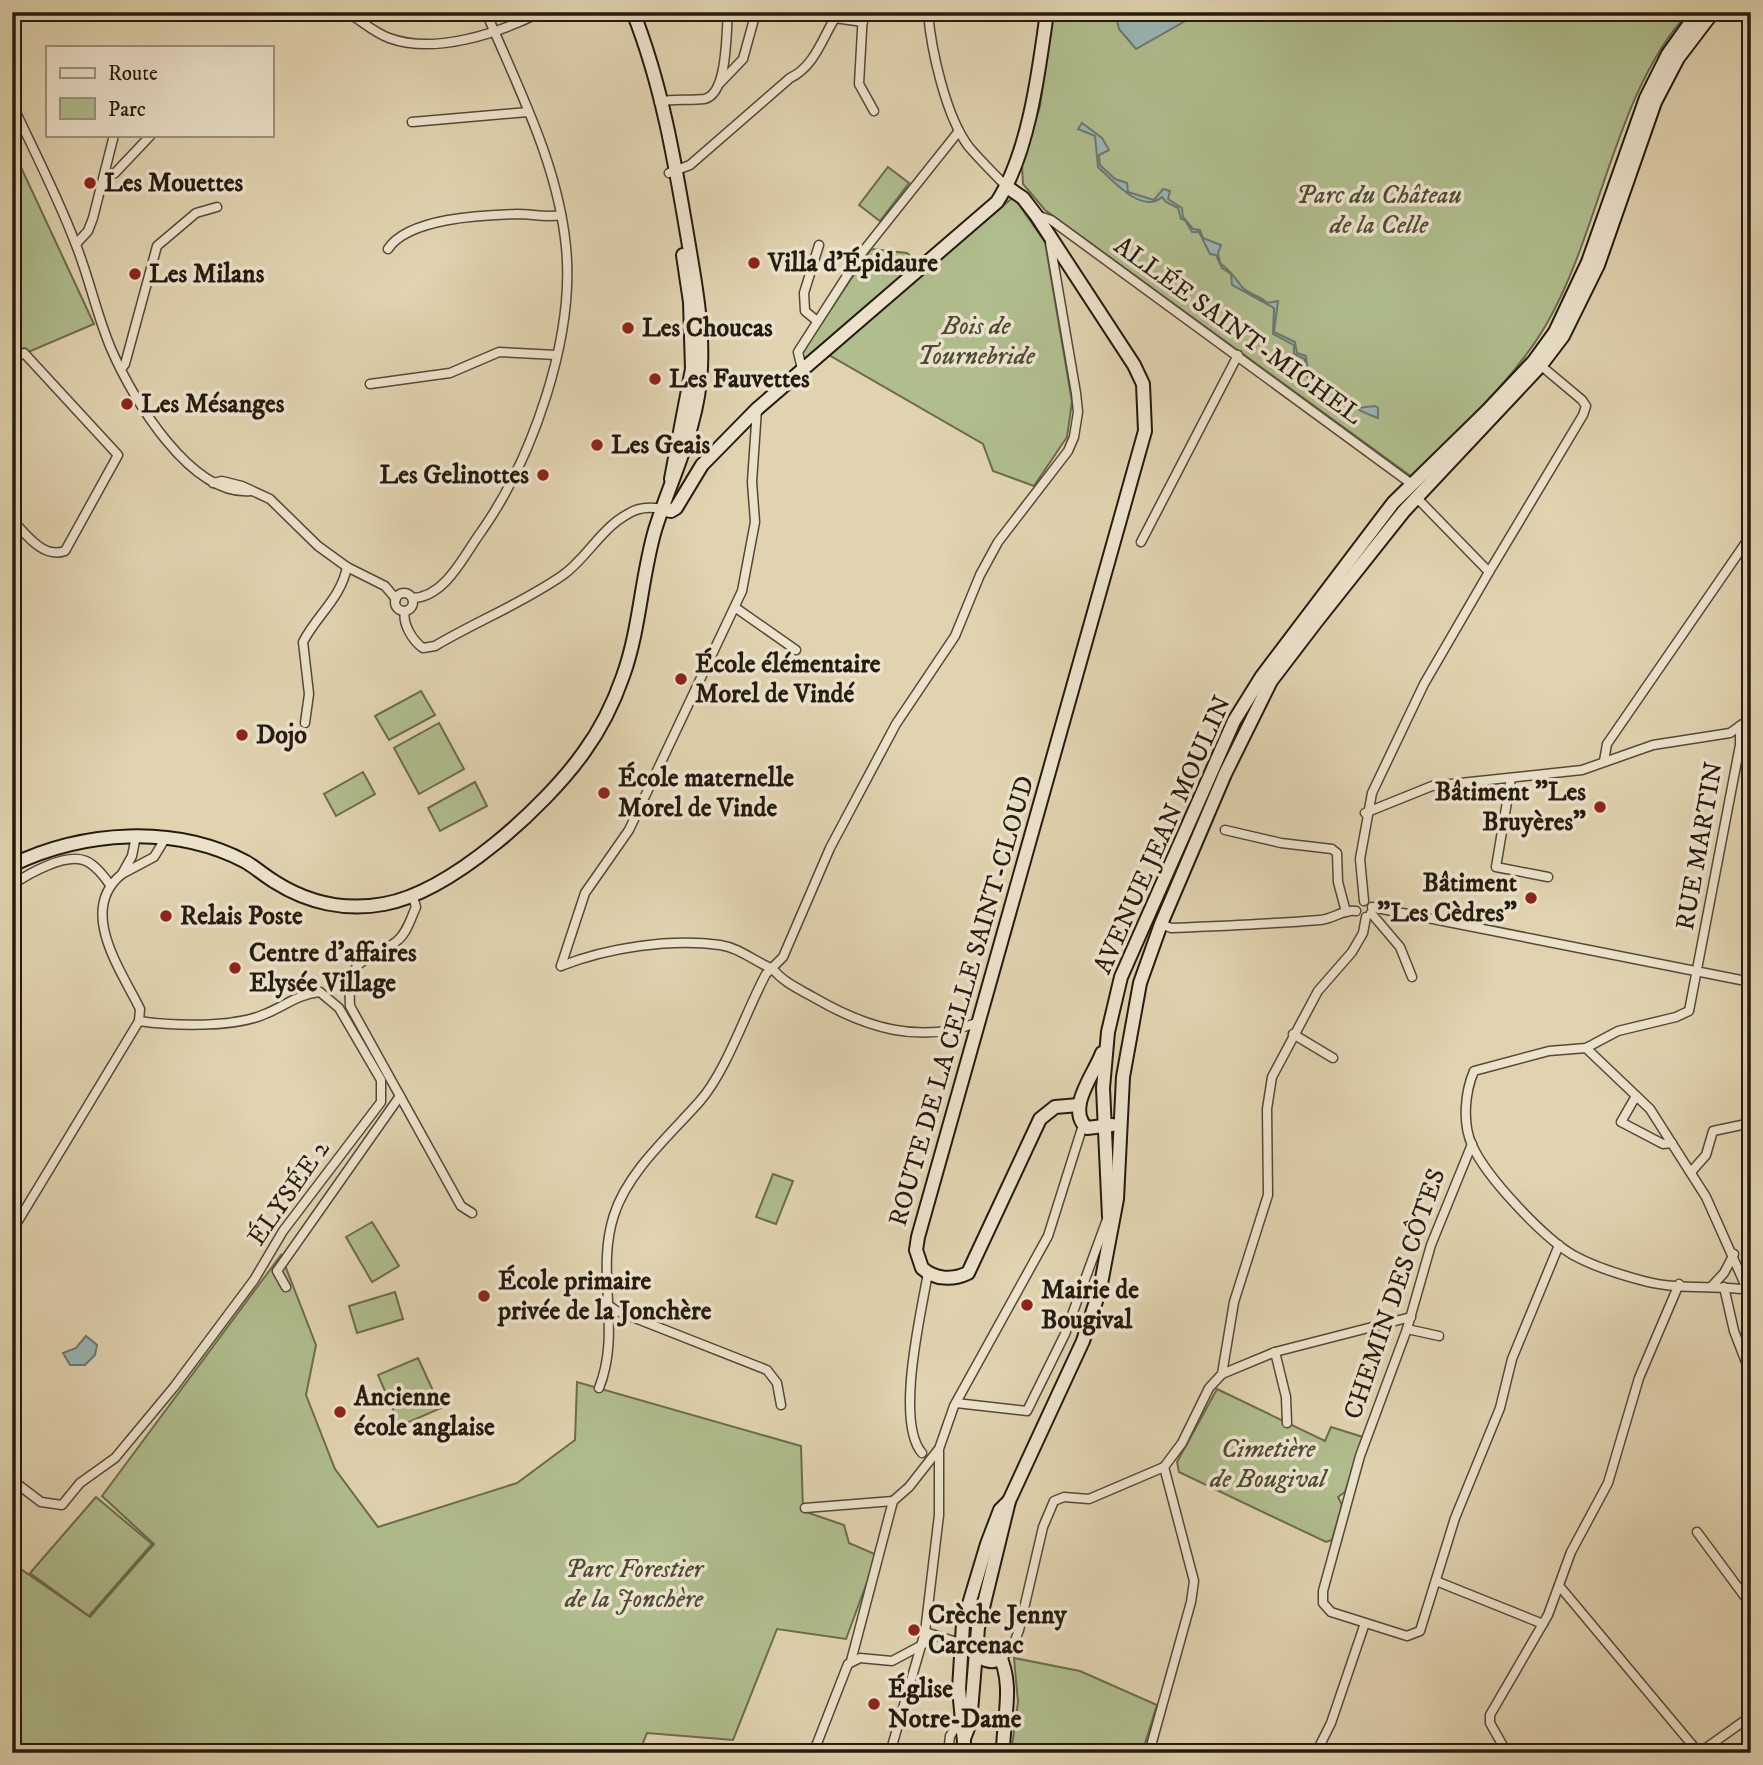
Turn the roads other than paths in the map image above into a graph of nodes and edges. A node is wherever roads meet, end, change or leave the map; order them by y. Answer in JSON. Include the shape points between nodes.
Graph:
{"nodes":[{"id":1,"x":347,"y":12,"type":"edge"},
{"id":2,"x":486,"y":12,"type":"edge"},
{"id":3,"x":541,"y":12,"type":"edge"},
{"id":4,"x":626,"y":12,"type":"edge"},
{"id":5,"x":633,"y":12,"type":"edge"},
{"id":6,"x":727,"y":12,"type":"edge"},
{"id":7,"x":756,"y":12,"type":"edge"},
{"id":8,"x":863,"y":12,"type":"edge"},
{"id":9,"x":928,"y":12,"type":"edge"},
{"id":10,"x":1047,"y":12,"type":"edge"},
{"id":11,"x":1698,"y":12,"type":"edge"},
{"id":12,"x":1713,"y":12,"type":"edge"},
{"id":13,"x":863,"y":22,"type":"junction"},
{"id":14,"x":494,"y":30,"type":"junction"},
{"id":15,"x":720,"y":83,"type":"junction"},
{"id":16,"x":659,"y":102,"type":"junction"},
{"id":17,"x":12,"y":104,"type":"edge"},
{"id":18,"x":874,"y":111,"type":"dead end"},
{"id":19,"x":528,"y":113,"type":"junction"},
{"id":20,"x":412,"y":122,"type":"dead end"},
{"id":21,"x":959,"y":131,"type":"junction"},
{"id":22,"x":114,"y":136,"type":"edge"},
{"id":23,"x":150,"y":136,"type":"edge"},
{"id":24,"x":672,"y":173,"type":"junction"},
{"id":25,"x":104,"y":177,"type":"junction"},
{"id":26,"x":1007,"y":187,"type":"junction"},
{"id":27,"x":217,"y":207,"type":"dead end"},
{"id":28,"x":561,"y":215,"type":"junction"},
{"id":29,"x":1036,"y":215,"type":"junction"},
{"id":30,"x":1050,"y":239,"type":"junction"},
{"id":31,"x":76,"y":244,"type":"junction"},
{"id":32,"x":819,"y":245,"type":"dead end"},
{"id":33,"x":388,"y":249,"type":"dead end"},
{"id":34,"x":817,"y":321,"type":"junction"},
{"id":35,"x":556,"y":355,"type":"junction"},
{"id":36,"x":1238,"y":355,"type":"junction"},
{"id":37,"x":12,"y":360,"type":"edge"},
{"id":38,"x":1537,"y":363,"type":"junction"},
{"id":39,"x":121,"y":369,"type":"junction"},
{"id":40,"x":802,"y":369,"type":"junction"},
{"id":41,"x":370,"y":384,"type":"dead end"},
{"id":42,"x":757,"y":408,"type":"junction"},
{"id":43,"x":1413,"y":485,"type":"junction"},
{"id":44,"x":1417,"y":498,"type":"junction"},
{"id":45,"x":662,"y":509,"type":"junction"},
{"id":46,"x":12,"y":520,"type":"edge"},
{"id":47,"x":1751,"y":535,"type":"edge"},
{"id":48,"x":1141,"y":542,"type":"dead end"},
{"id":49,"x":347,"y":567,"type":"junction"},
{"id":50,"x":1489,"y":572,"type":"junction"},
{"id":51,"x":412,"y":598,"type":"junction"},
{"id":52,"x":396,"y":599,"type":"junction"},
{"id":53,"x":736,"y":608,"type":"junction"},
{"id":54,"x":405,"y":611,"type":"junction"},
{"id":55,"x":796,"y":650,"type":"dead end"},
{"id":56,"x":1751,"y":718,"type":"edge"},
{"id":57,"x":305,"y":723,"type":"dead end"},
{"id":58,"x":1740,"y":726,"type":"junction"},
{"id":59,"x":1604,"y":761,"type":"junction"},
{"id":60,"x":1511,"y":778,"type":"junction"},
{"id":61,"x":1366,"y":813,"type":"junction"},
{"id":62,"x":1225,"y":830,"type":"dead end"},
{"id":63,"x":136,"y":836,"type":"junction"},
{"id":64,"x":164,"y":839,"type":"junction"},
{"id":65,"x":12,"y":865,"type":"edge"},
{"id":66,"x":122,"y":874,"type":"junction"},
{"id":67,"x":1548,"y":877,"type":"dead end"},
{"id":68,"x":12,"y":885,"type":"edge"},
{"id":69,"x":110,"y":885,"type":"junction"},
{"id":70,"x":413,"y":897,"type":"junction"},
{"id":71,"x":1368,"y":910,"type":"junction"},
{"id":72,"x":1346,"y":912,"type":"junction"},
{"id":73,"x":1161,"y":924,"type":"junction"},
{"id":74,"x":774,"y":969,"type":"junction"},
{"id":75,"x":1698,"y":972,"type":"junction"},
{"id":76,"x":1412,"y":977,"type":"dead end"},
{"id":77,"x":1751,"y":982,"type":"edge"},
{"id":78,"x":139,"y":1021,"type":"junction"},
{"id":79,"x":981,"y":1021,"type":"junction"},
{"id":80,"x":1108,"y":1032,"type":"junction"},
{"id":81,"x":1293,"y":1034,"type":"junction"},
{"id":82,"x":1586,"y":1048,"type":"junction"},
{"id":83,"x":1333,"y":1058,"type":"dead end"},
{"id":84,"x":1086,"y":1087,"type":"junction"},
{"id":85,"x":1103,"y":1088,"type":"junction"},
{"id":86,"x":1122,"y":1089,"type":"junction"},
{"id":87,"x":400,"y":1096,"type":"junction"},
{"id":88,"x":1636,"y":1096,"type":"junction"},
{"id":89,"x":1079,"y":1105,"type":"junction"},
{"id":90,"x":1119,"y":1123,"type":"junction"},
{"id":91,"x":1751,"y":1123,"type":"edge"},
{"id":92,"x":1094,"y":1127,"type":"junction"},
{"id":93,"x":1672,"y":1143,"type":"junction"},
{"id":94,"x":1472,"y":1144,"type":"junction"},
{"id":95,"x":1691,"y":1171,"type":"junction"},
{"id":96,"x":472,"y":1213,"type":"dead end"},
{"id":97,"x":1109,"y":1214,"type":"junction"},
{"id":98,"x":14,"y":1228,"type":"edge"},
{"id":99,"x":1110,"y":1231,"type":"junction"},
{"id":100,"x":1559,"y":1245,"type":"junction"},
{"id":101,"x":1734,"y":1254,"type":"junction"},
{"id":102,"x":928,"y":1273,"type":"junction"},
{"id":103,"x":1084,"y":1279,"type":"junction"},
{"id":104,"x":1679,"y":1284,"type":"junction"},
{"id":105,"x":1712,"y":1286,"type":"junction"},
{"id":106,"x":286,"y":1287,"type":"dead end"},
{"id":107,"x":1724,"y":1287,"type":"junction"},
{"id":108,"x":1749,"y":1289,"type":"edge"},
{"id":109,"x":1097,"y":1301,"type":"junction"},
{"id":110,"x":608,"y":1305,"type":"junction"},
{"id":111,"x":1411,"y":1317,"type":"junction"},
{"id":112,"x":1407,"y":1329,"type":"junction"},
{"id":113,"x":1439,"y":1336,"type":"dead end"},
{"id":114,"x":1275,"y":1352,"type":"junction"},
{"id":115,"x":1222,"y":1374,"type":"junction"},
{"id":116,"x":1751,"y":1375,"type":"edge"},
{"id":117,"x":598,"y":1388,"type":"dead end"},
{"id":118,"x":956,"y":1403,"type":"junction"},
{"id":119,"x":781,"y":1405,"type":"dead end"},
{"id":120,"x":1287,"y":1423,"type":"dead end"},
{"id":121,"x":939,"y":1449,"type":"junction"},
{"id":122,"x":922,"y":1453,"type":"dead end"},
{"id":123,"x":1165,"y":1471,"type":"junction"},
{"id":124,"x":12,"y":1480,"type":"edge"},
{"id":125,"x":892,"y":1501,"type":"junction"},
{"id":126,"x":1009,"y":1501,"type":"junction"},
{"id":127,"x":805,"y":1508,"type":"dead end"},
{"id":128,"x":1696,"y":1532,"type":"dead end"},
{"id":129,"x":1436,"y":1581,"type":"junction"},
{"id":130,"x":1561,"y":1588,"type":"junction"},
{"id":131,"x":1751,"y":1605,"type":"edge"},
{"id":132,"x":1365,"y":1623,"type":"junction"},
{"id":133,"x":1543,"y":1624,"type":"junction"},
{"id":134,"x":925,"y":1632,"type":"junction"},
{"id":135,"x":960,"y":1643,"type":"junction"},
{"id":136,"x":922,"y":1645,"type":"junction"},
{"id":137,"x":974,"y":1653,"type":"junction"},
{"id":138,"x":1001,"y":1659,"type":"junction"},
{"id":139,"x":850,"y":1661,"type":"junction"},
{"id":140,"x":1751,"y":1716,"type":"edge"},
{"id":141,"x":960,"y":1721,"type":"junction"},
{"id":142,"x":1742,"y":1723,"type":"junction"},
{"id":143,"x":1751,"y":1735,"type":"edge"},
{"id":144,"x":965,"y":1736,"type":"junction"},
{"id":145,"x":807,"y":1753,"type":"edge"},
{"id":146,"x":890,"y":1753,"type":"edge"},
{"id":147,"x":948,"y":1753,"type":"edge"},
{"id":148,"x":965,"y":1753,"type":"edge"},
{"id":149,"x":1003,"y":1753,"type":"edge"},
{"id":150,"x":1149,"y":1753,"type":"edge"},
{"id":151,"x":1316,"y":1753,"type":"edge"},
{"id":152,"x":1507,"y":1753,"type":"edge"},
{"id":153,"x":1699,"y":1753,"type":"edge"}],
"edges":[{"from":1,"to":14,"type":"street","via":[[383,36],[409,43],[457,42]]},
{"from":2,"to":14,"type":"street"},
{"from":3,"to":14,"type":"street"},
{"from":4,"to":16,"type":"street"},
{"from":5,"to":16,"type":"street"},
{"from":6,"to":15,"type":"street"},
{"from":7,"to":15,"type":"street","via":[[743,59]]},
{"from":8,"to":13,"type":"street"},
{"from":9,"to":21,"type":"street","via":[[940,84]]},
{"from":10,"to":26,"type":"street","via":[[1032,105]]},
{"from":11,"to":38,"type":"street","name":"AVENUE JEAN MOULIN","via":[[1668,54],[1646,98],[1588,262]]},
{"from":12,"to":38,"type":"street","name":"AVENUE JEAN MOULIN","via":[[1678,58],[1656,102],[1579,309]]},
{"from":13,"to":18,"type":"street","via":[[859,84]]},
{"from":13,"to":24,"type":"street","via":[[835,18],[801,73],[690,165]]},
{"from":14,"to":19,"type":"street"},
{"from":15,"to":16,"type":"street","via":[[712,97]]},
{"from":16,"to":24,"type":"street"},
{"from":17,"to":31,"type":"street"},
{"from":19,"to":20,"type":"street"},
{"from":19,"to":28,"type":"street","via":[[534,120]]},
{"from":21,"to":26,"type":"street"},
{"from":21,"to":34,"type":"street","via":[[869,243]]},
{"from":22,"to":25,"type":"street"},
{"from":23,"to":25,"type":"street","via":[[115,173]]},
{"from":24,"to":45,"type":"street","via":[[698,289],[701,370],[689,438]]},
{"from":25,"to":31,"type":"street","via":[[90,225]]},
{"from":26,"to":29,"type":"street","name":"ROUTE DE LA CELLE SAINT-CLOUD"},
{"from":26,"to":40,"type":"street","via":[[997,202]]},
{"from":27,"to":39,"type":"street","via":[[197,213],[158,246]]},
{"from":28,"to":33,"type":"street","via":[[504,215],[434,223],[407,232]]},
{"from":28,"to":35,"type":"street","via":[[566,245],[563,324]]},
{"from":29,"to":30,"type":"street","name":"ROUTE DE LA CELLE SAINT-CLOUD"},
{"from":29,"to":36,"type":"street","name":"ALLÉE SAINT-MICHEL","via":[[1051,220]]},
{"from":30,"to":74,"type":"street","via":[[1078,412],[1068,451],[998,542],[954,636],[896,724],[836,836]]},
{"from":30,"to":79,"type":"street","name":"ROUTE DE LA CELLE SAINT-CLOUD","via":[[1124,346],[1143,383],[1145,431]]},
{"from":31,"to":39,"type":"street"},
{"from":32,"to":34,"type":"street","via":[[804,293],[805,311]]},
{"from":34,"to":40,"type":"street","via":[[798,352]]},
{"from":35,"to":41,"type":"street","via":[[499,352],[450,373]]},
{"from":35,"to":51,"type":"street","via":[[540,414],[486,524],[439,588],[426,597]]},
{"from":36,"to":43,"type":"street","name":"ALLÉE SAINT-MICHEL"},
{"from":36,"to":48,"type":"street"},
{"from":37,"to":46,"type":"street","via":[[24,353],[118,455],[65,551],[47,551]]},
{"from":38,"to":43,"type":"street","name":"AVENUE JEAN MOULIN"},
{"from":38,"to":44,"type":"street","name":"AVENUE JEAN MOULIN"},
{"from":38,"to":50,"type":"street","via":[[1582,400],[1584,415]]},
{"from":39,"to":49,"type":"street","via":[[158,430],[201,476],[270,499],[304,535]]},
{"from":40,"to":42,"type":"street"},
{"from":42,"to":45,"type":"street","via":[[702,465],[676,508]]},
{"from":42,"to":53,"type":"street","via":[[752,482],[755,522]]},
{"from":43,"to":80,"type":"street","name":"AVENUE JEAN MOULIN","via":[[1393,503],[1314,607],[1234,721],[1121,977]]},
{"from":44,"to":50,"type":"street"},
{"from":44,"to":73,"type":"street","name":"AVENUE JEAN MOULIN","via":[[1271,681]]},
{"from":45,"to":54,"type":"street","via":[[633,510],[561,576],[435,646],[423,648],[417,643],[404,622]]},
{"from":45,"to":70,"type":"street","via":[[628,663],[587,748],[515,826],[467,865]]},
{"from":47,"to":59,"type":"street","via":[[1607,744]]},
{"from":49,"to":52,"type":"street","via":[[385,586]]},
{"from":49,"to":57,"type":"street","via":[[334,599],[303,642],[309,694]]},
{"from":50,"to":61,"type":"street","via":[[1413,706]]},
{"from":51,"to":52,"type":"street","via":[[404,593]]},
{"from":51,"to":54,"type":"street","via":[[411,608]]},
{"from":52,"to":54,"type":"street","via":[[397,608]]},
{"from":53,"to":55,"type":"street"},
{"from":53,"to":74,"type":"street","via":[[629,830],[585,893],[561,966],[621,947],[720,945]]},
{"from":56,"to":58,"type":"street"},
{"from":58,"to":59,"type":"street","via":[[1730,733],[1653,745]]},
{"from":58,"to":75,"type":"street","name":"RUE MARTIN"},
{"from":59,"to":60,"type":"street","via":[[1582,770]]},
{"from":60,"to":61,"type":"street","via":[[1432,786]]},
{"from":60,"to":67,"type":"street","via":[[1496,867]]},
{"from":61,"to":71,"type":"street","via":[[1360,859]]},
{"from":62,"to":72,"type":"street","via":[[1332,849],[1337,853]]},
{"from":63,"to":64,"type":"street"},
{"from":63,"to":65,"type":"street","via":[[74,842]]},
{"from":63,"to":66,"type":"street"},
{"from":64,"to":66,"type":"street","via":[[154,858]]},
{"from":64,"to":70,"type":"street","via":[[220,851],[319,902],[358,907]]},
{"from":66,"to":69,"type":"street"},
{"from":68,"to":69,"type":"street","via":[[77,858],[91,864]]},
{"from":69,"to":78,"type":"street","via":[[103,923],[105,940],[139,1009]]},
{"from":70,"to":87,"type":"street","via":[[416,907],[398,941],[369,956],[353,971],[350,1006]]},
{"from":71,"to":72,"type":"street","via":[[1358,904],[1356,911]]},
{"from":71,"to":75,"type":"street"},
{"from":71,"to":76,"type":"street","via":[[1400,947]]},
{"from":71,"to":81,"type":"street","via":[[1363,933],[1352,952],[1318,991]]},
{"from":72,"to":73,"type":"street","via":[[1297,922],[1171,928]]},
{"from":73,"to":86,"type":"street","name":"AVENUE JEAN MOULIN","via":[[1140,983]]},
{"from":74,"to":79,"type":"street","via":[[817,1000],[874,1027],[937,1032]]},
{"from":74,"to":110,"type":"street","via":[[766,974],[699,1102],[620,1200],[607,1243]]},
{"from":75,"to":77,"type":"street"},
{"from":75,"to":82,"type":"street","name":"RUE MARTIN","via":[[1689,1011],[1618,1031]]},
{"from":78,"to":98,"type":"street"},
{"from":78,"to":124,"type":"street","name":"ÉLYSÉE 2","via":[[238,1021],[264,1015],[303,993],[320,992],[340,1008],[381,1080],[381,1102],[283,1231],[254,1280],[115,1458],[62,1505],[41,1502]]},
{"from":79,"to":102,"type":"street","name":"ROUTE DE LA CELLE SAINT-CLOUD","via":[[918,1237],[917,1260]]},
{"from":80,"to":84,"type":"street"},
{"from":80,"to":85,"type":"street","name":"AVENUE JEAN MOULIN"},
{"from":81,"to":83,"type":"street"},
{"from":81,"to":115,"type":"street","via":[[1272,1077],[1267,1109],[1268,1195],[1234,1302]]},
{"from":82,"to":88,"type":"street"},
{"from":82,"to":94,"type":"street","via":[[1549,1051],[1474,1071],[1466,1111]]},
{"from":84,"to":85,"type":"street"},
{"from":84,"to":89,"type":"street"},
{"from":85,"to":86,"type":"street"},
{"from":85,"to":92,"type":"street","name":"AVENUE JEAN MOULIN","via":[[1104,1106]]},
{"from":86,"to":90,"type":"street","name":"AVENUE JEAN MOULIN"},
{"from":87,"to":96,"type":"street","via":[[461,1206]]},
{"from":87,"to":106,"type":"street","via":[[277,1271]]},
{"from":88,"to":93,"type":"street"},
{"from":88,"to":93,"type":"street","via":[[1621,1122],[1663,1144]]},
{"from":89,"to":92,"type":"street"},
{"from":89,"to":102,"type":"street","via":[[1055,1107],[1040,1119],[968,1273],[948,1278]]},
{"from":90,"to":92,"type":"street"},
{"from":90,"to":99,"type":"street","name":"AVENUE JEAN MOULIN","via":[[1117,1199]]},
{"from":91,"to":95,"type":"street","via":[[1713,1132],[1706,1155]]},
{"from":92,"to":97,"type":"street","via":[[1104,1145]]},
{"from":92,"to":118,"type":"street","via":[[1048,1236]]},
{"from":93,"to":95,"type":"street"},
{"from":94,"to":100,"type":"street","via":[[1502,1188]]},
{"from":94,"to":111,"type":"street","name":"CHEMIN DES CÔTES","via":[[1431,1245]]},
{"from":95,"to":101,"type":"street"},
{"from":97,"to":99,"type":"street"},
{"from":97,"to":103,"type":"street"},
{"from":99,"to":109,"type":"street"},
{"from":100,"to":104,"type":"street","via":[[1575,1256],[1646,1282]]},
{"from":100,"to":129,"type":"street","via":[[1516,1350],[1500,1408],[1455,1518]]},
{"from":101,"to":105,"type":"street"},
{"from":101,"to":108,"type":"street"},
{"from":102,"to":122,"type":"street","via":[[910,1395],[914,1440]]},
{"from":103,"to":109,"type":"street"},
{"from":103,"to":118,"type":"street","via":[[1065,1334],[1027,1411]]},
{"from":104,"to":105,"type":"street"},
{"from":104,"to":130,"type":"street","via":[[1639,1378],[1608,1483],[1571,1552]]},
{"from":105,"to":107,"type":"street"},
{"from":107,"to":108,"type":"street"},
{"from":107,"to":116,"type":"street"},
{"from":109,"to":126,"type":"street"},
{"from":110,"to":117,"type":"street","via":[[611,1343]]},
{"from":110,"to":119,"type":"street","via":[[767,1370],[777,1383]]},
{"from":111,"to":112,"type":"street","name":"CHEMIN DES CÔTES"},
{"from":111,"to":114,"type":"street"},
{"from":112,"to":113,"type":"street"},
{"from":112,"to":132,"type":"street","name":"CHEMIN DES CÔTES","via":[[1360,1456],[1323,1591],[1323,1603],[1331,1612]]},
{"from":114,"to":115,"type":"street"},
{"from":114,"to":120,"type":"street"},
{"from":115,"to":123,"type":"street","via":[[1209,1388]]},
{"from":118,"to":121,"type":"street"},
{"from":121,"to":125,"type":"street"},
{"from":121,"to":134,"type":"street","via":[[939,1515]]},
{"from":123,"to":138,"type":"street","via":[[1088,1499],[1054,1501],[1043,1527],[1019,1630]]},
{"from":123,"to":150,"type":"street","via":[[1194,1581]]},
{"from":125,"to":127,"type":"street"},
{"from":125,"to":139,"type":"street"},
{"from":126,"to":135,"type":"street","via":[[1000,1510],[979,1565]]},
{"from":126,"to":137,"type":"street"},
{"from":128,"to":131,"type":"street"},
{"from":129,"to":132,"type":"street","via":[[1415,1634],[1407,1636]]},
{"from":129,"to":133,"type":"street"},
{"from":130,"to":133,"type":"street"},
{"from":130,"to":153,"type":"street"},
{"from":132,"to":151,"type":"street"},
{"from":133,"to":152,"type":"street","via":[[1490,1714],[1490,1723]]},
{"from":134,"to":135,"type":"street"},
{"from":134,"to":136,"type":"street"},
{"from":135,"to":137,"type":"street"},
{"from":135,"to":141,"type":"street"},
{"from":136,"to":139,"type":"street","via":[[892,1661]]},
{"from":136,"to":146,"type":"street"},
{"from":137,"to":138,"type":"street","via":[[995,1662]]},
{"from":137,"to":144,"type":"street","via":[[970,1723]]},
{"from":138,"to":149,"type":"street","via":[[1009,1688]]},
{"from":139,"to":145,"type":"street","via":[[816,1746]]},
{"from":140,"to":142,"type":"street"},
{"from":141,"to":144,"type":"street"},
{"from":141,"to":147,"type":"street","via":[[950,1736]]},
{"from":142,"to":143,"type":"street"},
{"from":142,"to":153,"type":"street"},
{"from":144,"to":148,"type":"street"}]}
